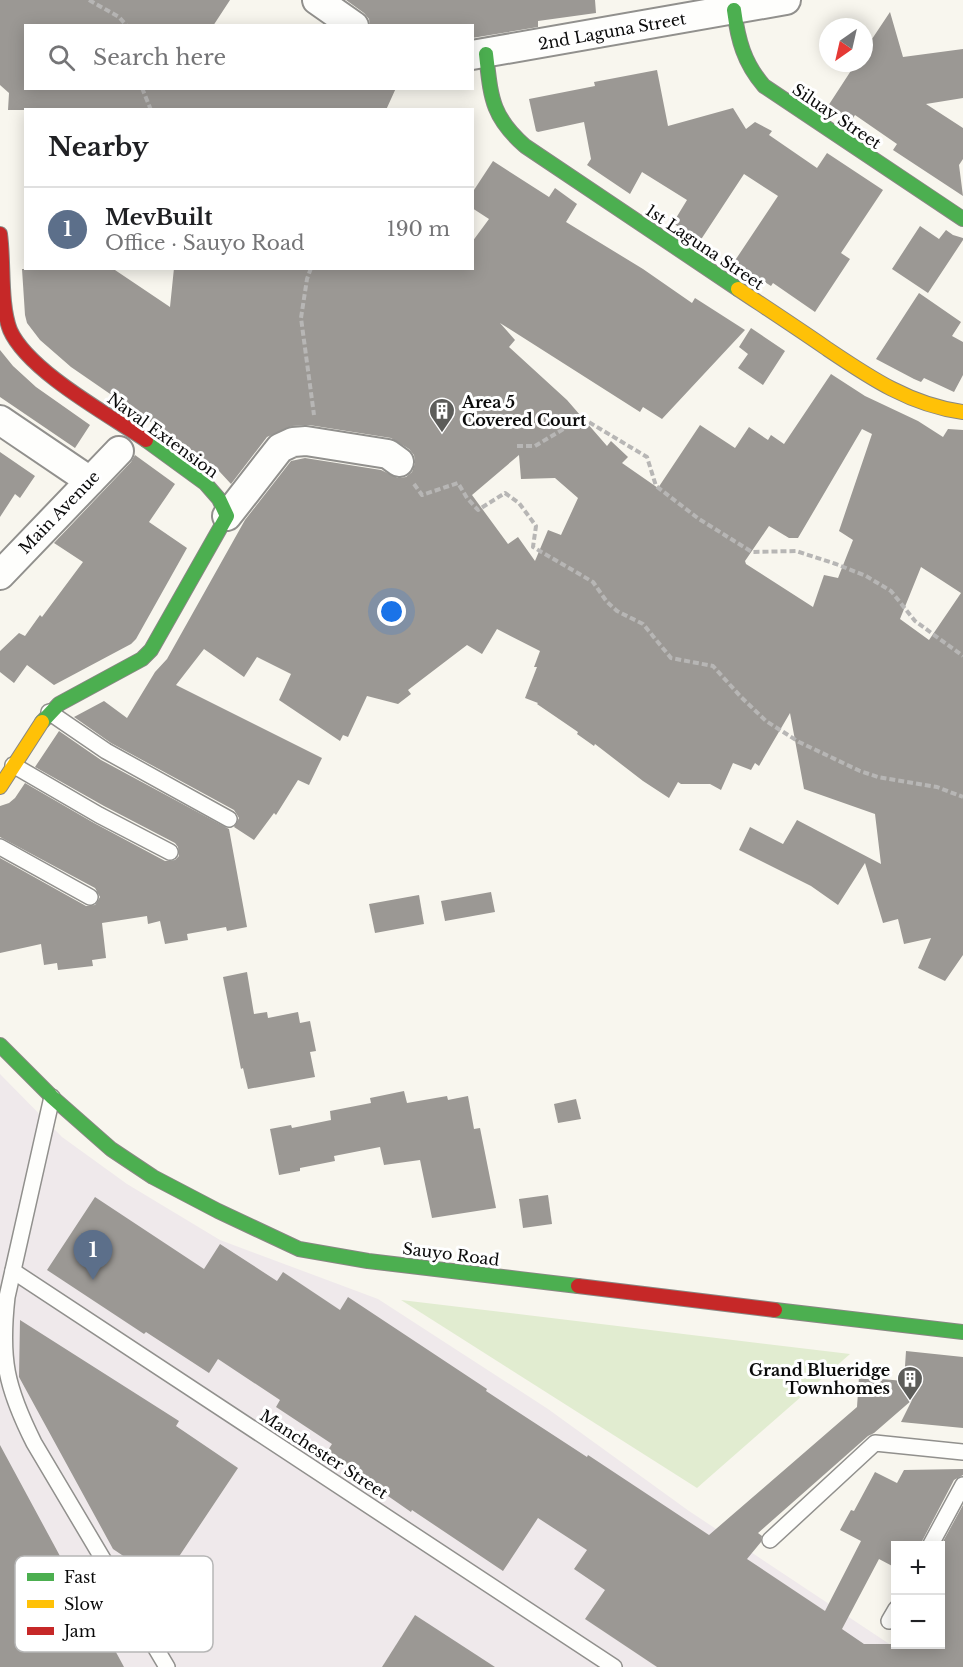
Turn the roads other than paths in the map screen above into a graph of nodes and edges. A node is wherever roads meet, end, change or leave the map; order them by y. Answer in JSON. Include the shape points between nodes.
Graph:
{"nodes":[{"id":1,"x":317,"y":0,"type":"edge"},
{"id":2,"x":786,"y":0,"type":"edge"},
{"id":3,"x":734,"y":10,"type":"junction"},
{"id":4,"x":351,"y":24,"type":"edge"},
{"id":5,"x":479,"y":55,"type":"edge"},
{"id":6,"x":963,"y":219,"type":"edge"},
{"id":7,"x":0,"y":234,"type":"edge"},
{"id":8,"x":963,"y":412,"type":"edge"},
{"id":9,"x":0,"y":420,"type":"edge"},
{"id":10,"x":119,"y":451,"type":"dead end"},
{"id":11,"x":399,"y":462,"type":"road end"},
{"id":12,"x":90,"y":481,"type":"junction"},
{"id":13,"x":227,"y":516,"type":"junction"},
{"id":14,"x":3,"y":566,"type":"edge"},
{"id":15,"x":49,"y":712,"type":"junction"},
{"id":16,"x":14,"y":765,"type":"junction"},
{"id":17,"x":0,"y":787,"type":"edge"},
{"id":18,"x":229,"y":819,"type":"dead end"},
{"id":19,"x":0,"y":847,"type":"edge"},
{"id":20,"x":170,"y":852,"type":"dead end"},
{"id":21,"x":90,"y":897,"type":"dead end"},
{"id":22,"x":0,"y":1045,"type":"edge"},
{"id":23,"x":52,"y":1097,"type":"junction"},
{"id":24,"x":14,"y":1271,"type":"junction"},
{"id":25,"x":963,"y":1332,"type":"edge"},
{"id":26,"x":963,"y":1452,"type":"edge"},
{"id":27,"x":963,"y":1485,"type":"edge"},
{"id":28,"x":770,"y":1540,"type":"dead end"},
{"id":29,"x":932,"y":1541,"type":"edge"},
{"id":30,"x":102,"y":1556,"type":"edge"},
{"id":31,"x":159,"y":1652,"type":"edge"},
{"id":32,"x":168,"y":1667,"type":"edge"},
{"id":33,"x":614,"y":1667,"type":"edge"}],
"edges":[{"from":1,"to":4,"type":"street"},
{"from":2,"to":3,"type":"street","name":"2nd Laguna Street"},
{"from":3,"to":5,"type":"street","name":"2nd Laguna Street"},
{"from":3,"to":6,"type":"street","name":"Siluay Street","via":[[741,54],[764,86]]},
{"from":5,"to":8,"type":"street","name":"1st Laguna Street","via":[[497,118],[525,146],[874,380],[921,405]]},
{"from":7,"to":13,"type":"street","name":"Naval Extension","via":[[4,304],[10,330],[28,354],[61,382],[204,483],[219,499]]},
{"from":9,"to":12,"type":"street"},
{"from":10,"to":12,"type":"street","name":"Main Avenue"},
{"from":11,"to":13,"type":"street","via":[[388,454],[293,442],[280,448]]},
{"from":12,"to":14,"type":"street","name":"Main Avenue"},
{"from":13,"to":15,"type":"street","via":[[151,650],[142,659]]},
{"from":15,"to":16,"type":"street"},
{"from":15,"to":18,"type":"lane","via":[[106,751]]},
{"from":16,"to":17,"type":"street"},
{"from":16,"to":20,"type":"lane"},
{"from":19,"to":21,"type":"lane"},
{"from":22,"to":23,"type":"street","name":"Sauyo Road"},
{"from":23,"to":24,"type":"lane"},
{"from":23,"to":25,"type":"street","name":"Sauyo Road","via":[[111,1149],[153,1177],[299,1249]]},
{"from":24,"to":30,"type":"lane","via":[[3,1328],[3,1358],[9,1386],[34,1443]]},
{"from":24,"to":33,"type":"lane","name":"Manchester Street"},
{"from":26,"to":28,"type":"lane","via":[[875,1443]]},
{"from":27,"to":29,"type":"lane"},
{"from":31,"to":32,"type":"lane"}]}
